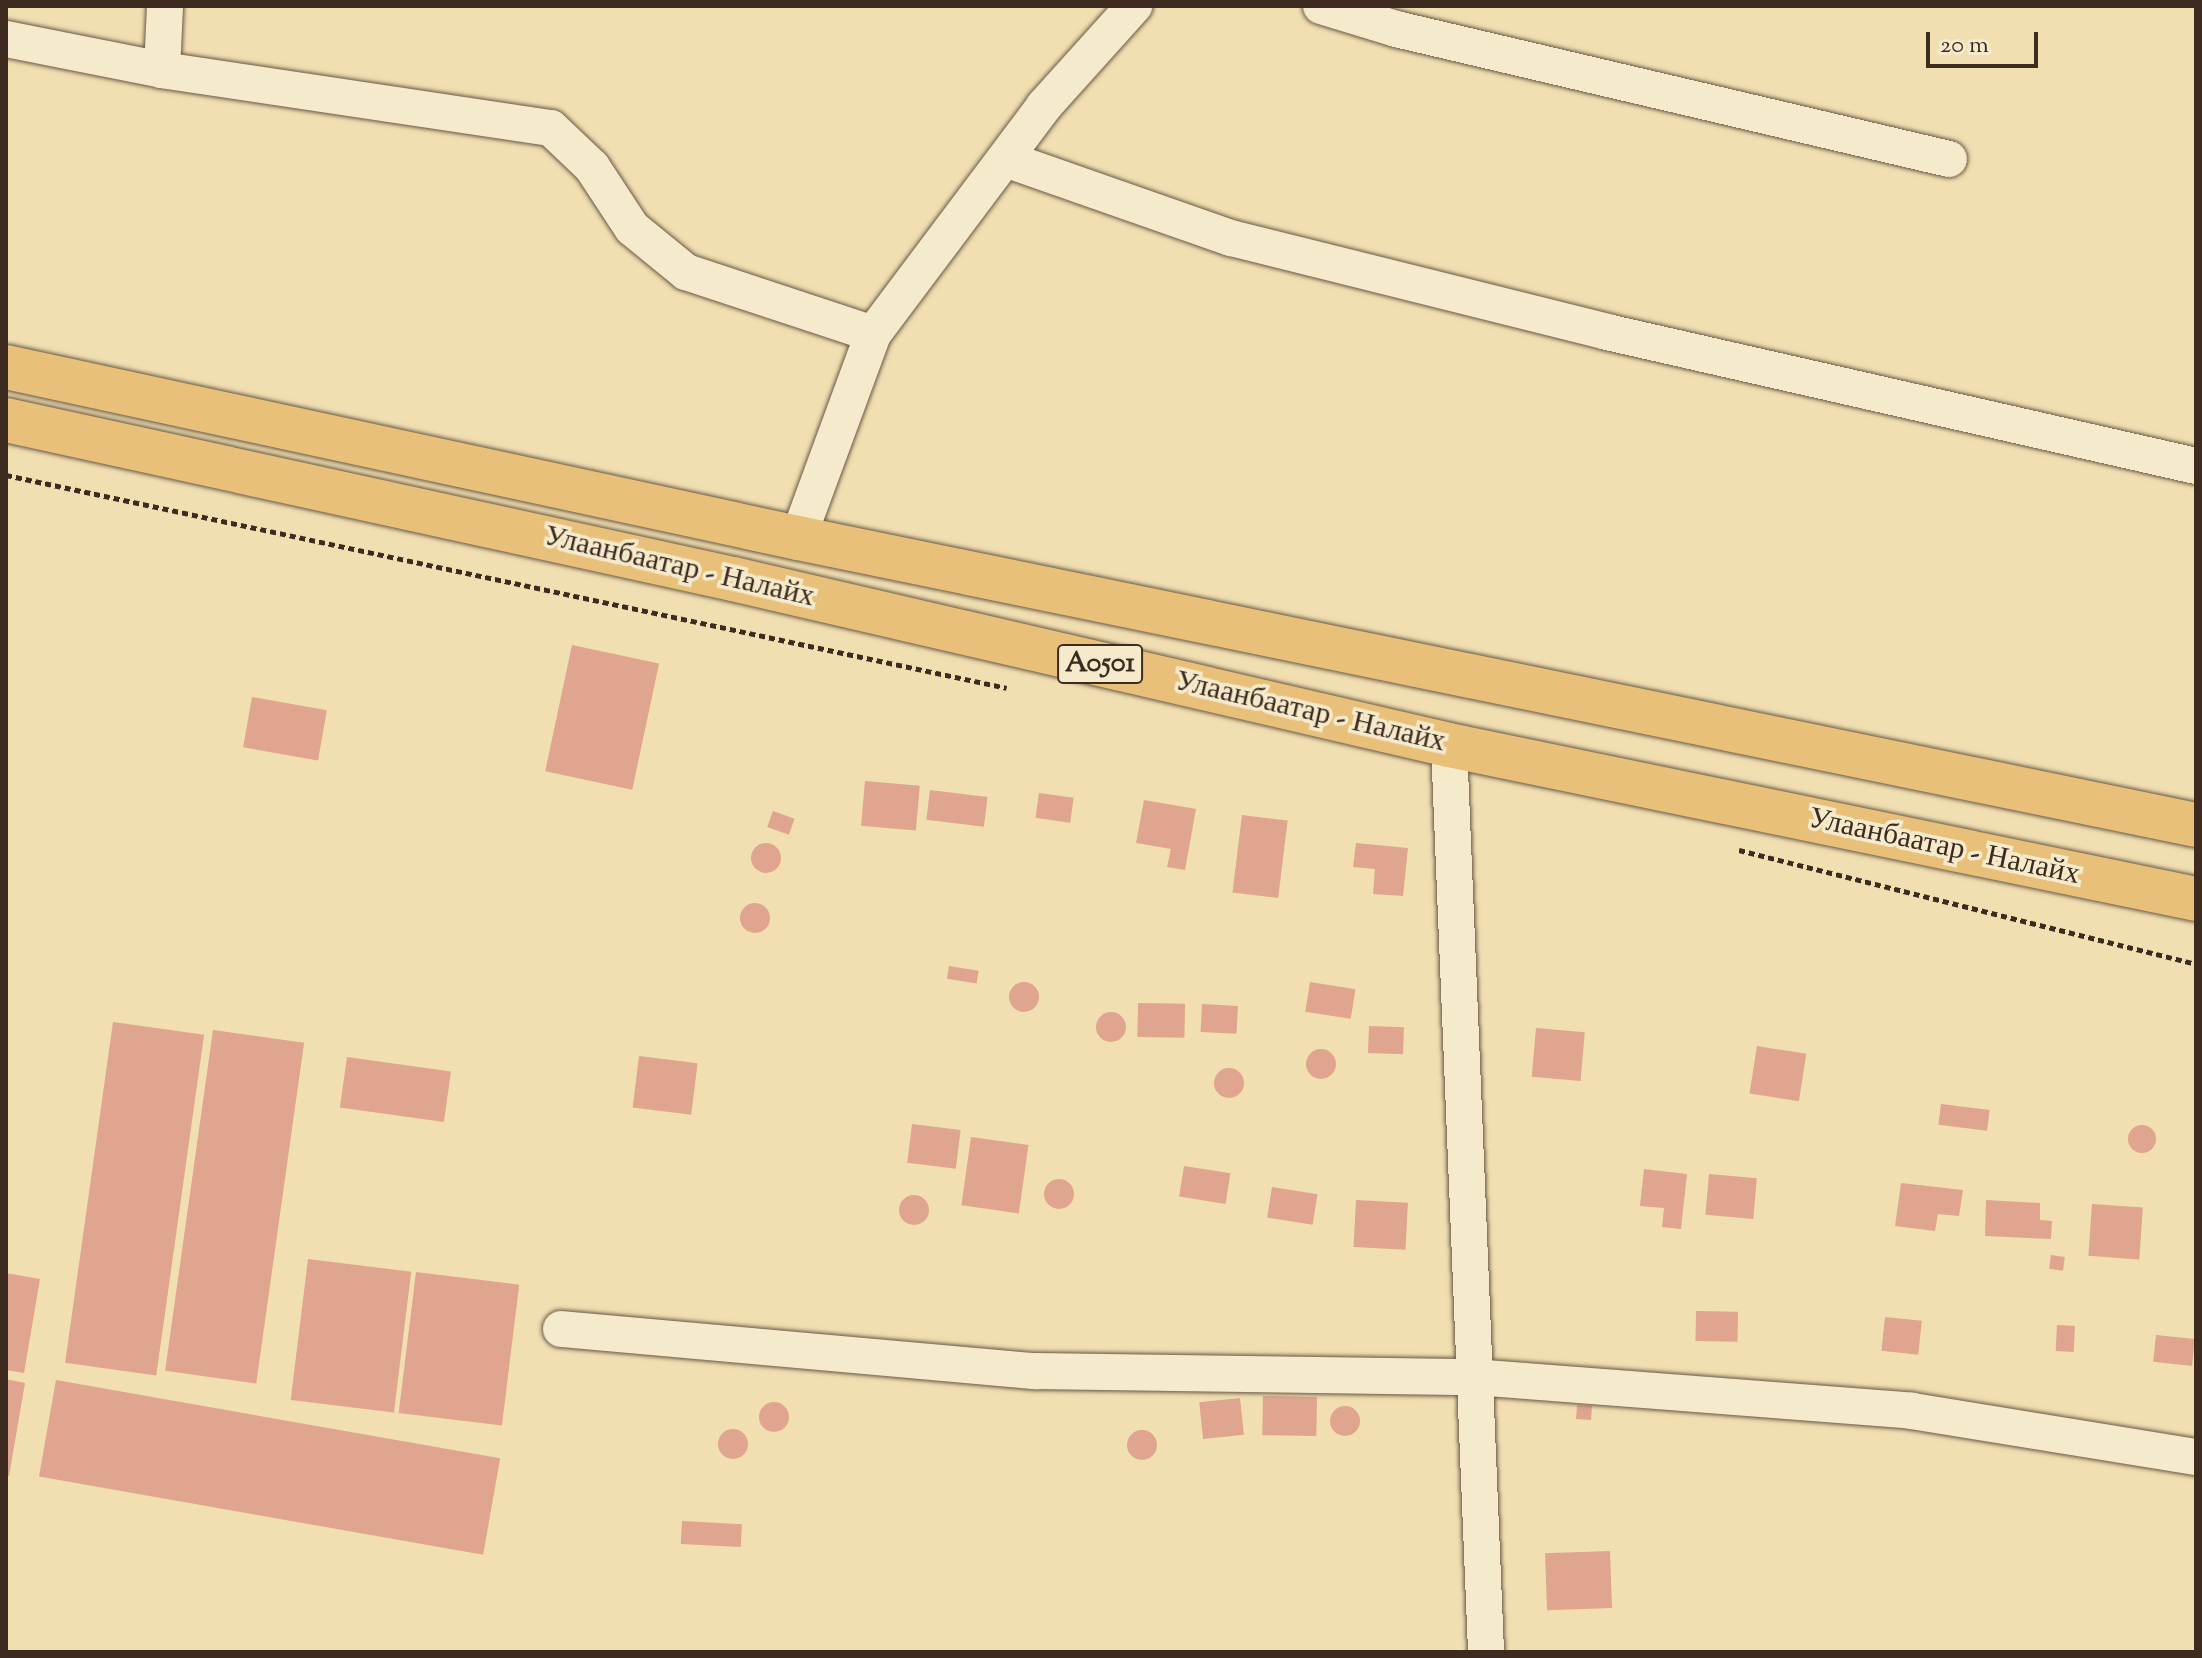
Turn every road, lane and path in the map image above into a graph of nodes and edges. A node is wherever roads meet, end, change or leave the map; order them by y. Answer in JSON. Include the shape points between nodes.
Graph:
{"nodes":[{"id":1,"x":165,"y":6,"type":"edge"},
{"id":2,"x":1134,"y":6,"type":"edge"},
{"id":3,"x":1321,"y":6,"type":"edge"},
{"id":4,"x":6,"y":39,"type":"edge"},
{"id":5,"x":162,"y":70,"type":"junction"},
{"id":6,"x":1949,"y":159,"type":"dead end"},
{"id":7,"x":1008,"y":160,"type":"junction"},
{"id":8,"x":873,"y":334,"type":"junction"},
{"id":9,"x":6,"y":367,"type":"edge"},
{"id":10,"x":6,"y":420,"type":"edge"},
{"id":11,"x":2196,"y":466,"type":"edge"},
{"id":12,"x":6,"y":475,"type":"edge"},
{"id":13,"x":798,"y":538,"type":"junction"},
{"id":14,"x":1015,"y":690,"type":"dead end"},
{"id":15,"x":1449,"y":745,"type":"junction"},
{"id":16,"x":2196,"y":825,"type":"edge"},
{"id":17,"x":1728,"y":847,"type":"dead end"},
{"id":18,"x":2196,"y":899,"type":"edge"},
{"id":19,"x":2196,"y":964,"type":"edge"},
{"id":20,"x":561,"y":1329,"type":"dead end"},
{"id":21,"x":1474,"y":1377,"type":"junction"},
{"id":22,"x":2196,"y":1457,"type":"edge"},
{"id":23,"x":1486,"y":1652,"type":"edge"}],
"edges":[{"from":1,"to":5,"type":"street"},
{"from":2,"to":7,"type":"street","via":[[1044,106]]},
{"from":3,"to":6,"type":"street","via":[[1396,29]]},
{"from":4,"to":5,"type":"street"},
{"from":5,"to":8,"type":"street","via":[[551,128],[592,167],[632,228],[686,272]]},
{"from":7,"to":8,"type":"street"},
{"from":7,"to":11,"type":"street","via":[[1231,238],[1622,336]]},
{"from":8,"to":13,"type":"street"},
{"from":9,"to":13,"type":"highway","name":"Улаанбаатар - Налайх","number":"A0501"},
{"from":10,"to":15,"type":"highway","name":"Улаанбаатар - Налайх","number":"A0501","via":[[733,579]]},
{"from":12,"to":14,"type":"path"},
{"from":13,"to":16,"type":"highway","name":"Улаанбаатар - Налайх","number":"A0501"},
{"from":15,"to":18,"type":"highway","name":"Улаанбаатар - Налайх","number":"A0501"},
{"from":15,"to":21,"type":"street"},
{"from":17,"to":19,"type":"path"},
{"from":20,"to":21,"type":"street","via":[[1035,1371]]},
{"from":21,"to":22,"type":"street","via":[[1912,1411]]},
{"from":21,"to":23,"type":"street"}]}
